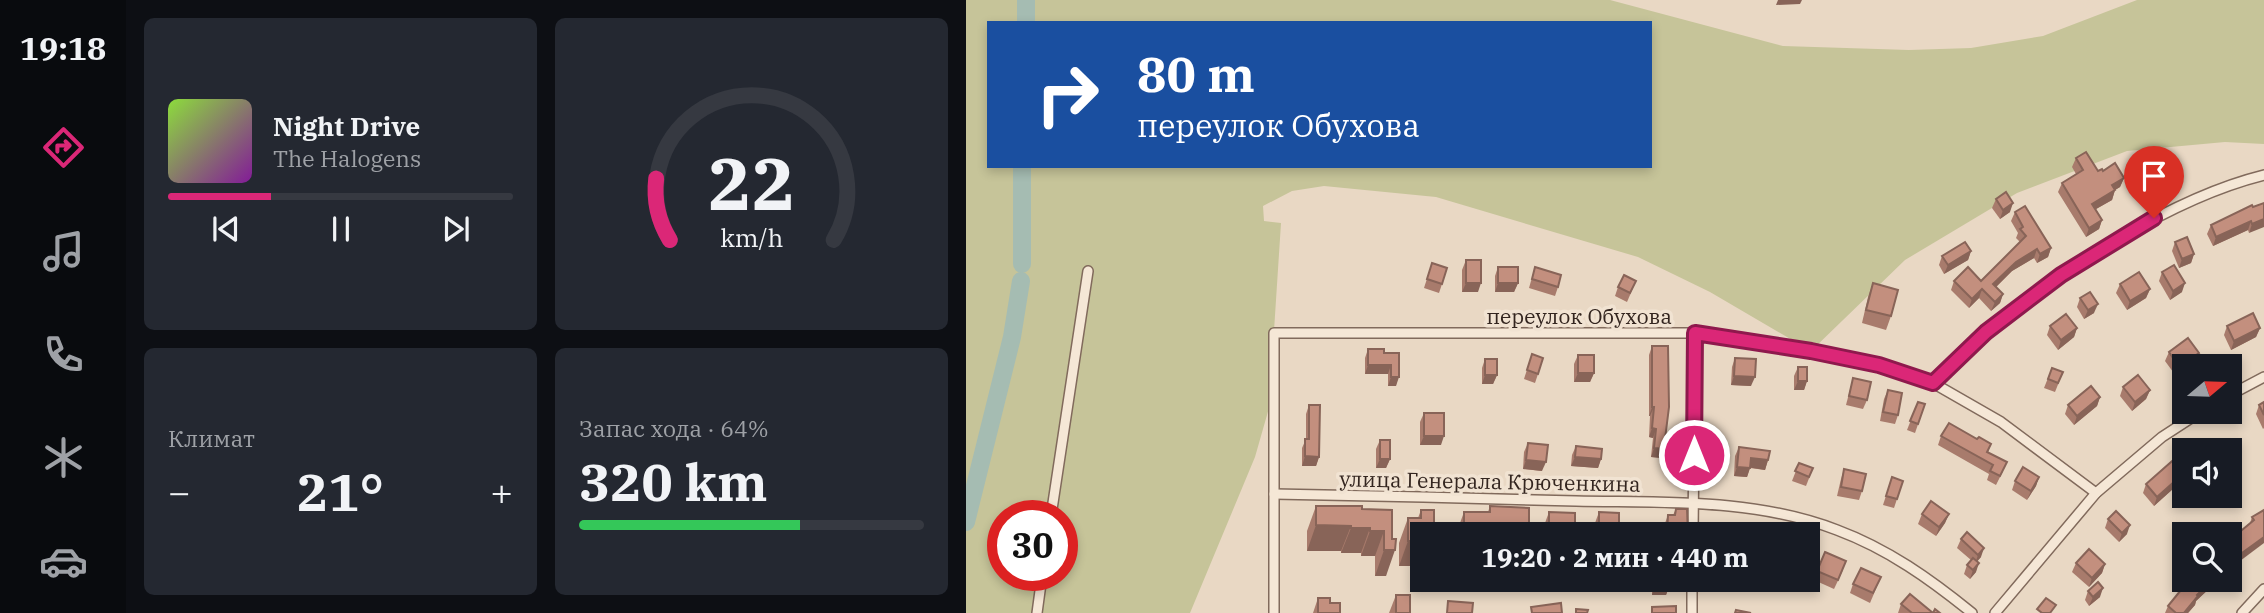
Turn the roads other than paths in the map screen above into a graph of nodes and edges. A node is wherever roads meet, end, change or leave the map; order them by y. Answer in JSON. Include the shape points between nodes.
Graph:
{"nodes":[{"id":1,"x":2264,"y":175,"type":"edge"},
{"id":2,"x":1088,"y":271,"type":"dead end"},
{"id":3,"x":1695,"y":333,"type":"junction"},
{"id":4,"x":2264,"y":377,"type":"edge"},
{"id":5,"x":1933,"y":383,"type":"junction"},
{"id":6,"x":2242,"y":389,"type":"edge"},
{"id":7,"x":2182,"y":424,"type":"edge"},
{"id":8,"x":2096,"y":493,"type":"junction"},
{"id":9,"x":1274,"y":494,"type":"junction"},
{"id":10,"x":1053,"y":500,"type":"edge"},
{"id":11,"x":1694,"y":503,"type":"junction"},
{"id":12,"x":1693,"y":522,"type":"edge"},
{"id":13,"x":2264,"y":589,"type":"edge"},
{"id":14,"x":1040,"y":591,"type":"edge"},
{"id":15,"x":1692,"y":592,"type":"edge"},
{"id":16,"x":1037,"y":613,"type":"edge"},
{"id":17,"x":1274,"y":613,"type":"edge"},
{"id":18,"x":1692,"y":613,"type":"edge"},
{"id":19,"x":1972,"y":613,"type":"edge"},
{"id":20,"x":1995,"y":613,"type":"edge"},
{"id":21,"x":2242,"y":613,"type":"edge"}],
"edges":[{"from":1,"to":5,"type":"street","via":[[2154,218],[2061,275],[1986,332]]},
{"from":2,"to":10,"type":"street"},
{"from":3,"to":5,"type":"street","name":"переулок Обухова","via":[[1879,365]]},
{"from":3,"to":9,"type":"street","name":"переулок Обухова","via":[[1274,333]]},
{"from":3,"to":11,"type":"street"},
{"from":4,"to":6,"type":"street"},
{"from":5,"to":8,"type":"street","name":"переулок Обухова","via":[[2001,422]]},
{"from":7,"to":8,"type":"street"},
{"from":8,"to":20,"type":"street"},
{"from":9,"to":11,"type":"street","name":"улица Генерала Крюченкина"},
{"from":9,"to":17,"type":"street"},
{"from":11,"to":12,"type":"street"},
{"from":11,"to":19,"type":"street","name":"улица Генерала Крюченкина","via":[[1768,511],[1836,529],[1891,554]]},
{"from":13,"to":21,"type":"street"},
{"from":14,"to":16,"type":"street"},
{"from":15,"to":18,"type":"street"}]}
